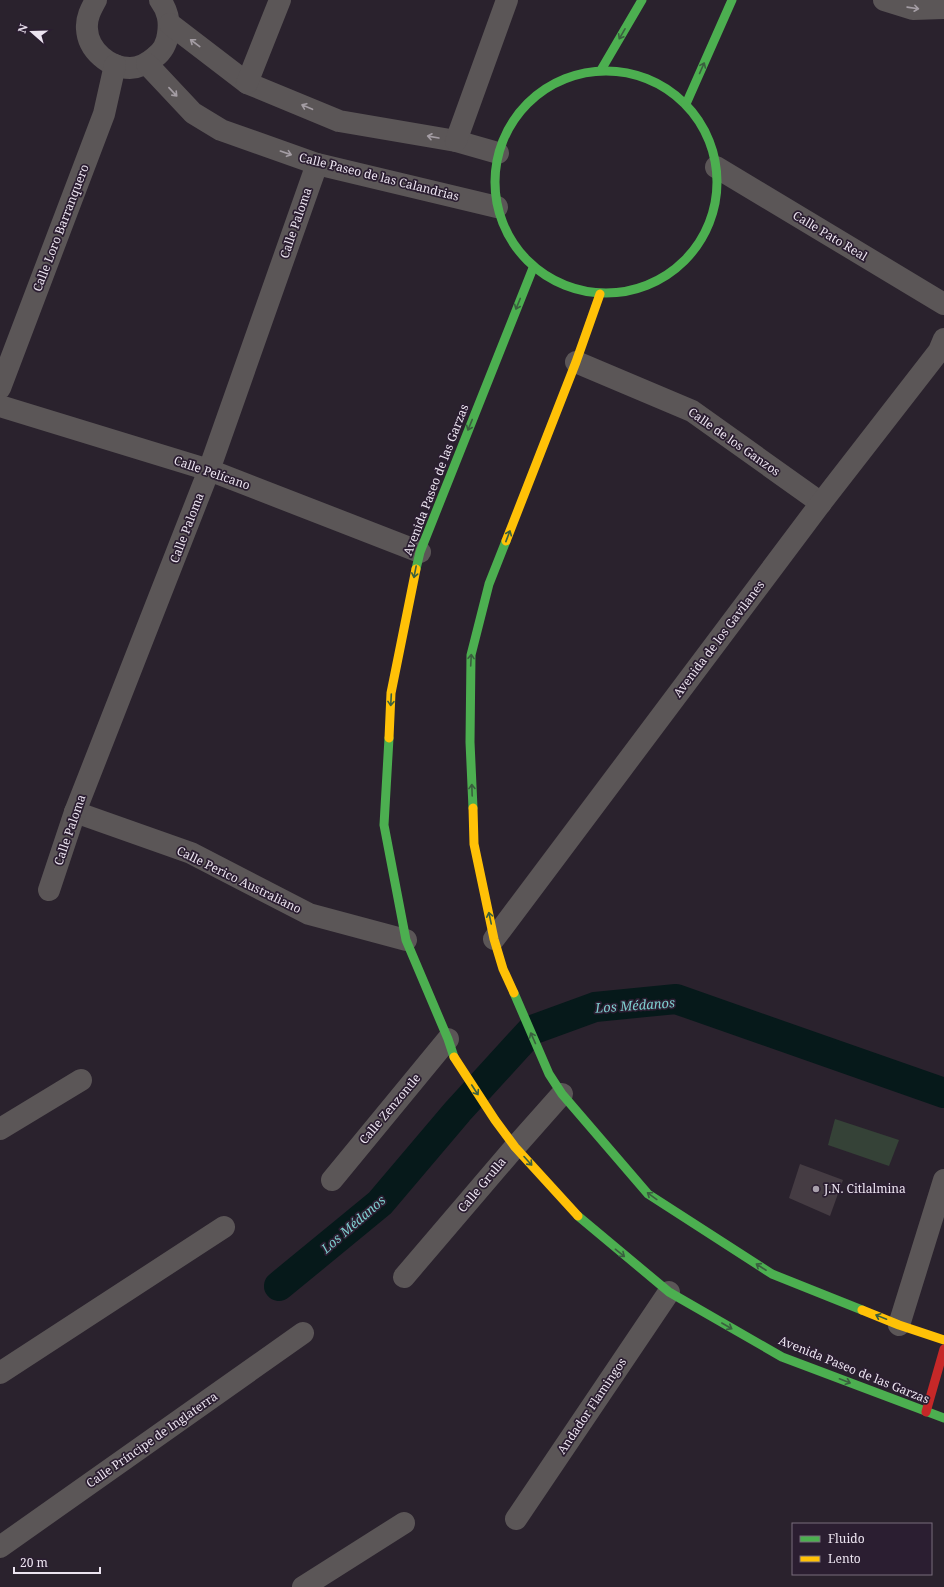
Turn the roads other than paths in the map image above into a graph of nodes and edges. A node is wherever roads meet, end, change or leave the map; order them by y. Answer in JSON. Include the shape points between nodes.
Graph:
{"nodes":[{"id":1,"x":96,"y":0,"type":"edge"},
{"id":2,"x":160,"y":0,"type":"edge"},
{"id":3,"x":280,"y":0,"type":"edge"},
{"id":4,"x":507,"y":0,"type":"edge"},
{"id":5,"x":642,"y":0,"type":"edge"},
{"id":6,"x":732,"y":0,"type":"edge"},
{"id":7,"x":884,"y":0,"type":"edge"},
{"id":8,"x":944,"y":8,"type":"edge"},
{"id":9,"x":170,"y":24,"type":"junction"},
{"id":10,"x":146,"y":64,"type":"junction"},
{"id":11,"x":114,"y":66,"type":"junction"},
{"id":12,"x":602,"y":70,"type":"junction"},
{"id":13,"x":247,"y":83,"type":"junction"},
{"id":14,"x":686,"y":104,"type":"junction"},
{"id":15,"x":456,"y":141,"type":"junction"},
{"id":16,"x":498,"y":153,"type":"junction"},
{"id":17,"x":317,"y":164,"type":"junction"},
{"id":18,"x":716,"y":167,"type":"junction"},
{"id":19,"x":497,"y":207,"type":"junction"},
{"id":20,"x":533,"y":268,"type":"junction"},
{"id":21,"x":600,"y":294,"type":"junction"},
{"id":22,"x":944,"y":304,"type":"edge"},
{"id":23,"x":944,"y":339,"type":"edge"},
{"id":24,"x":576,"y":362,"type":"junction"},
{"id":25,"x":0,"y":388,"type":"edge"},
{"id":26,"x":0,"y":406,"type":"edge"},
{"id":27,"x":209,"y":470,"type":"junction"},
{"id":28,"x":821,"y":503,"type":"junction"},
{"id":29,"x":420,"y":552,"type":"junction"},
{"id":30,"x":75,"y":812,"type":"junction"},
{"id":31,"x":49,"y":890,"type":"dead end"},
{"id":32,"x":494,"y":939,"type":"junction"},
{"id":33,"x":406,"y":940,"type":"junction"},
{"id":34,"x":448,"y":1039,"type":"junction"},
{"id":35,"x":80,"y":1080,"type":"dead end"},
{"id":36,"x":562,"y":1094,"type":"junction"},
{"id":37,"x":0,"y":1129,"type":"edge"},
{"id":38,"x":515,"y":1147,"type":"junction"},
{"id":39,"x":332,"y":1180,"type":"dead end"},
{"id":40,"x":944,"y":1180,"type":"edge"},
{"id":41,"x":224,"y":1227,"type":"dead end"},
{"id":42,"x":404,"y":1277,"type":"dead end"},
{"id":43,"x":669,"y":1292,"type":"junction"},
{"id":44,"x":899,"y":1325,"type":"junction"},
{"id":45,"x":303,"y":1334,"type":"dead end"},
{"id":46,"x":944,"y":1340,"type":"edge"},
{"id":47,"x":944,"y":1349,"type":"edge"},
{"id":48,"x":0,"y":1373,"type":"edge"},
{"id":49,"x":926,"y":1412,"type":"junction"},
{"id":50,"x":944,"y":1418,"type":"edge"},
{"id":51,"x":516,"y":1519,"type":"dead end"},
{"id":52,"x":404,"y":1523,"type":"dead end"},
{"id":53,"x":0,"y":1547,"type":"edge"},
{"id":54,"x":303,"y":1587,"type":"edge"}],
"edges":[{"from":1,"to":11,"type":"street","via":[[89,12],[87,28],[91,44],[101,57]]},
{"from":2,"to":9,"type":"street","via":[[166,8]]},
{"from":3,"to":13,"type":"street"},
{"from":4,"to":15,"type":"street"},
{"from":5,"to":12,"type":"main road","one_way":true},
{"from":14,"to":6,"type":"main road","one_way":true},
{"from":7,"to":8,"type":"street","one_way":true,"via":[[913,9]]},
{"from":9,"to":10,"type":"street","via":[[168,40],[159,54]]},
{"from":13,"to":9,"type":"street","one_way":true},
{"from":10,"to":11,"type":"street","via":[[131,68]]},
{"from":10,"to":17,"type":"street","name":"Calle Paseo de las Calandrias","one_way":true,"via":[[193,113],[221,130]]},
{"from":11,"to":25,"type":"street","name":"Calle Loro Barranquero","via":[[104,114]]},
{"from":12,"to":14,"type":"main road","via":[[640,76],[662,85]]},
{"from":12,"to":16,"type":"main road","via":[[567,77],[536,95],[512,121]]},
{"from":15,"to":13,"type":"street","one_way":true,"via":[[338,121]]},
{"from":14,"to":18,"type":"main road","via":[[706,133]]},
{"from":15,"to":16,"type":"street"},
{"from":16,"to":19,"type":"main road"},
{"from":17,"to":19,"type":"street","name":"Calle Paseo de las Calandrias"},
{"from":17,"to":27,"type":"street","name":"Calle Paloma"},
{"from":18,"to":21,"type":"main road","via":[[715,206],[700,242],[673,271],[639,289]]},
{"from":18,"to":22,"type":"street","name":"Calle Pato Real"},
{"from":19,"to":20,"type":"main road","via":[[504,230],[516,250]]},
{"from":20,"to":21,"type":"main road","via":[[564,286]]},
{"from":20,"to":29,"type":"main road","name":"Avenida Paseo de las Garzas","one_way":true},
{"from":21,"to":24,"type":"main road"},
{"from":23,"to":28,"type":"street","name":"Avenida de los Gavilanes","via":[[939,351]]},
{"from":24,"to":28,"type":"street","name":"Calle de los Ganzos","via":[[692,411]]},
{"from":32,"to":24,"type":"main road","one_way":true,"via":[[474,844],[470,742],[471,655],[490,584]]},
{"from":26,"to":27,"type":"street","name":"Calle Pelícano"},
{"from":27,"to":29,"type":"street","name":"Calle Pelícano"},
{"from":27,"to":30,"type":"street","name":"Calle Paloma"},
{"from":28,"to":32,"type":"street","name":"Avenida de los Gavilanes"},
{"from":29,"to":33,"type":"main road","name":"Avenida Paseo de las Garzas","one_way":true,"via":[[392,693],[384,825]]},
{"from":30,"to":31,"type":"street","name":"Calle Paloma"},
{"from":30,"to":33,"type":"street","name":"Calle Perico Australiano","via":[[191,853],[309,914]]},
{"from":36,"to":32,"type":"main road","one_way":true,"via":[[549,1074],[503,969]]},
{"from":33,"to":34,"type":"main road","name":"Avenida Paseo de las Garzas"},
{"from":34,"to":38,"type":"main road","name":"Avenida Paseo de las Garzas","one_way":true,"via":[[455,1060]]},
{"from":34,"to":39,"type":"street","name":"Calle Zenzontle"},
{"from":35,"to":37,"type":"street"},
{"from":36,"to":38,"type":"street","name":"Calle Grulla"},
{"from":44,"to":36,"type":"main road","one_way":true,"via":[[772,1274],[648,1194]]},
{"from":38,"to":42,"type":"street","name":"Calle Grulla"},
{"from":38,"to":43,"type":"main road","name":"Avenida Paseo de las Garzas","one_way":true,"via":[[582,1221]]},
{"from":40,"to":44,"type":"street"},
{"from":41,"to":48,"type":"street"},
{"from":43,"to":49,"type":"main road","name":"Avenida Paseo de las Garzas","one_way":true,"via":[[782,1357]]},
{"from":43,"to":51,"type":"street","name":"Andador Flamingos"},
{"from":44,"to":46,"type":"main road"},
{"from":45,"to":53,"type":"street","name":"Calle Príncipe de Inglaterra"},
{"from":47,"to":49,"type":"main road"},
{"from":49,"to":50,"type":"main road","name":"Avenida Paseo de las Garzas"},
{"from":52,"to":54,"type":"street"}]}
